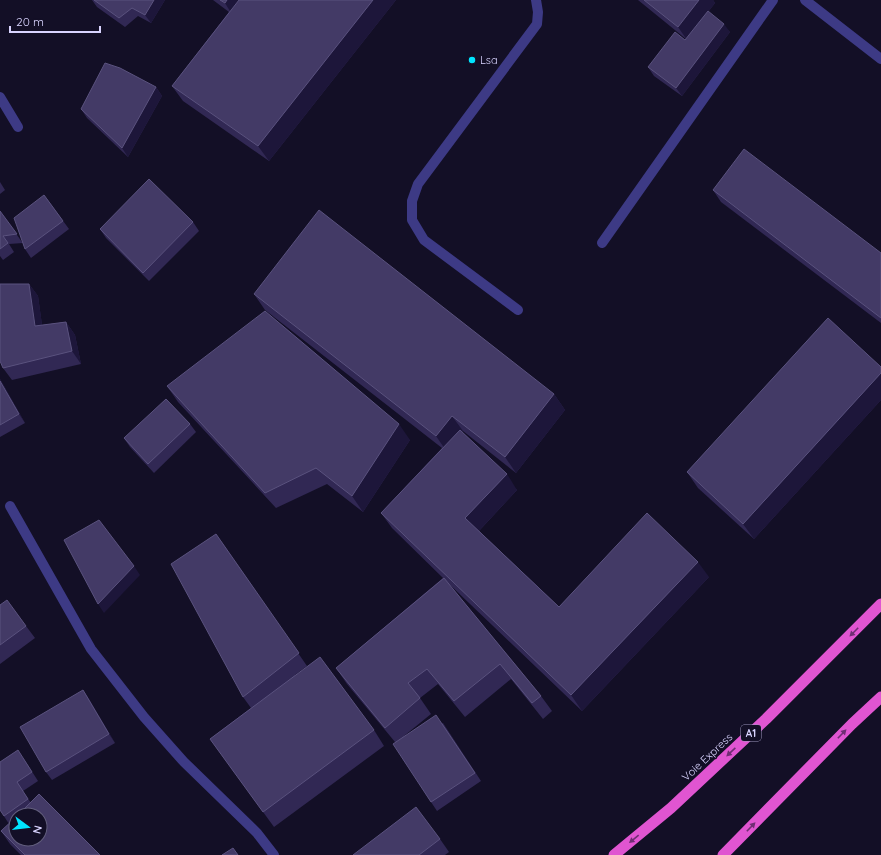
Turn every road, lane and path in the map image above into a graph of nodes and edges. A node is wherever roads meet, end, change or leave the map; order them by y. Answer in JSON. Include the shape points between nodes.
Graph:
{"nodes":[{"id":1,"x":536,"y":0,"type":"edge"},
{"id":2,"x":773,"y":0,"type":"edge"},
{"id":3,"x":805,"y":0,"type":"edge"},
{"id":4,"x":881,"y":59,"type":"edge"},
{"id":5,"x":0,"y":97,"type":"edge"},
{"id":6,"x":18,"y":127,"type":"dead end"},
{"id":7,"x":602,"y":243,"type":"dead end"},
{"id":8,"x":518,"y":310,"type":"dead end"},
{"id":9,"x":10,"y":506,"type":"dead end"},
{"id":10,"x":881,"y":604,"type":"edge"},
{"id":11,"x":881,"y":697,"type":"edge"},
{"id":12,"x":274,"y":855,"type":"edge"},
{"id":13,"x":614,"y":855,"type":"edge"},
{"id":14,"x":724,"y":855,"type":"edge"}],
"edges":[{"from":1,"to":8,"type":"street","via":[[538,24],[418,184],[412,201],[412,220],[424,240]]},
{"from":2,"to":7,"type":"street"},
{"from":3,"to":4,"type":"street"},
{"from":5,"to":6,"type":"street"},
{"from":9,"to":12,"type":"street","via":[[91,649],[144,717],[184,762],[257,833]]},
{"from":10,"to":13,"type":"highway","name":"Voie Express","number":"A1","one_way":true,"via":[[672,808]]},
{"from":14,"to":11,"type":"highway","one_way":true}]}
